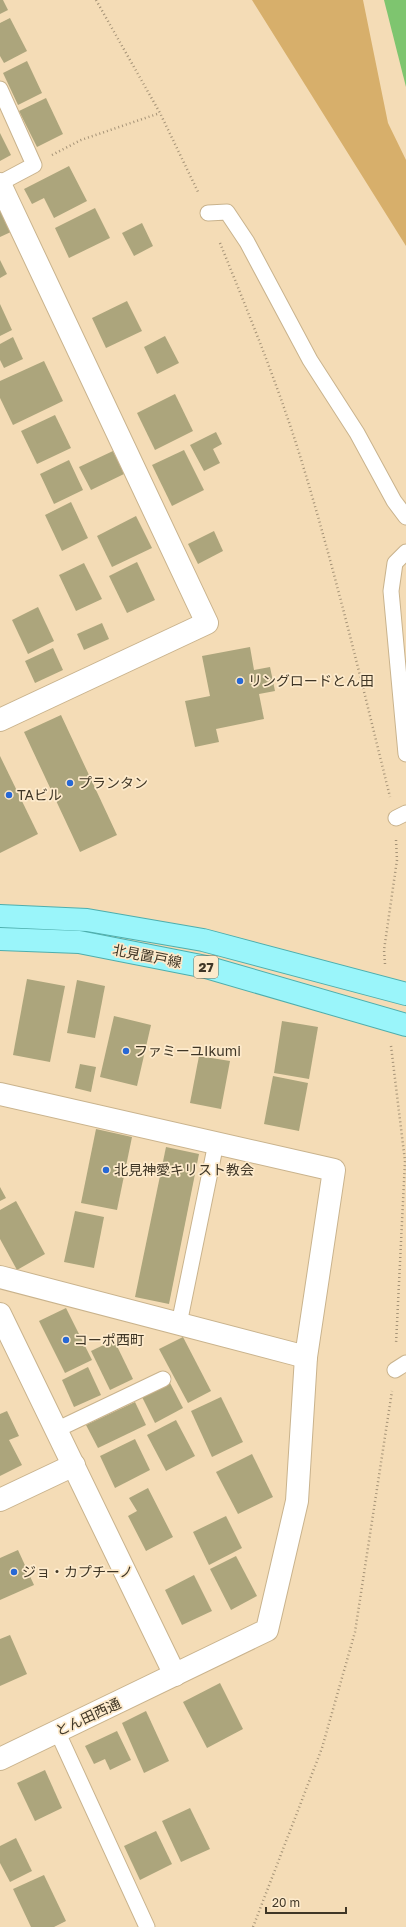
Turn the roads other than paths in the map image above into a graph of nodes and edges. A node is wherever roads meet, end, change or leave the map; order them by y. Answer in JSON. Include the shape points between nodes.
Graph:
{"nodes":[{"id":1,"x":0,"y":89,"type":"edge"},
{"id":2,"x":0,"y":184,"type":"edge"},
{"id":3,"x":208,"y":212,"type":"road end"},
{"id":4,"x":406,"y":517,"type":"edge"},
{"id":5,"x":406,"y":552,"type":"edge"},
{"id":6,"x":0,"y":720,"type":"edge"},
{"id":7,"x":406,"y":754,"type":"edge"},
{"id":8,"x":0,"y":916,"type":"edge"},
{"id":9,"x":0,"y":939,"type":"edge"},
{"id":10,"x":406,"y":994,"type":"edge"},
{"id":11,"x":397,"y":1022,"type":"edge"},
{"id":12,"x":0,"y":1094,"type":"edge"},
{"id":13,"x":216,"y":1143,"type":"junction"},
{"id":14,"x":0,"y":1277,"type":"edge"},
{"id":15,"x":0,"y":1314,"type":"edge"},
{"id":16,"x":179,"y":1324,"type":"junction"},
{"id":17,"x":306,"y":1357,"type":"junction"},
{"id":18,"x":163,"y":1379,"type":"dead end"},
{"id":19,"x":56,"y":1430,"type":"junction"},
{"id":20,"x":74,"y":1465,"type":"junction"},
{"id":21,"x":0,"y":1500,"type":"edge"},
{"id":22,"x":175,"y":1675,"type":"junction"},
{"id":23,"x":57,"y":1731,"type":"junction"},
{"id":24,"x":0,"y":1759,"type":"edge"},
{"id":25,"x":147,"y":1927,"type":"edge"}],
"edges":[{"from":1,"to":2,"type":"lane","via":[[34,165]]},
{"from":2,"to":6,"type":"street","via":[[207,623]]},
{"from":3,"to":4,"type":"lane","via":[[227,212],[247,242],[310,360],[357,433],[394,501]]},
{"from":5,"to":7,"type":"lane","via":[[395,563],[391,591]]},
{"from":8,"to":10,"type":"main road","name":"北見置戸線","number":"27","via":[[87,920],[203,940]]},
{"from":9,"to":11,"type":"main road","name":"北見置戸線","number":"27","via":[[79,942],[206,967]]},
{"from":12,"to":13,"type":"street"},
{"from":13,"to":16,"type":"lane"},
{"from":13,"to":17,"type":"street","via":[[334,1170]]},
{"from":14,"to":16,"type":"street"},
{"from":15,"to":19,"type":"street"},
{"from":16,"to":17,"type":"street"},
{"from":17,"to":22,"type":"street","name":"とん田西通","via":[[297,1501],[267,1630]]},
{"from":18,"to":19,"type":"lane"},
{"from":19,"to":20,"type":"street"},
{"from":20,"to":21,"type":"street"},
{"from":20,"to":22,"type":"street"},
{"from":22,"to":23,"type":"street","name":"とん田西通"},
{"from":23,"to":24,"type":"street","name":"とん田西通"},
{"from":23,"to":25,"type":"lane"}]}
